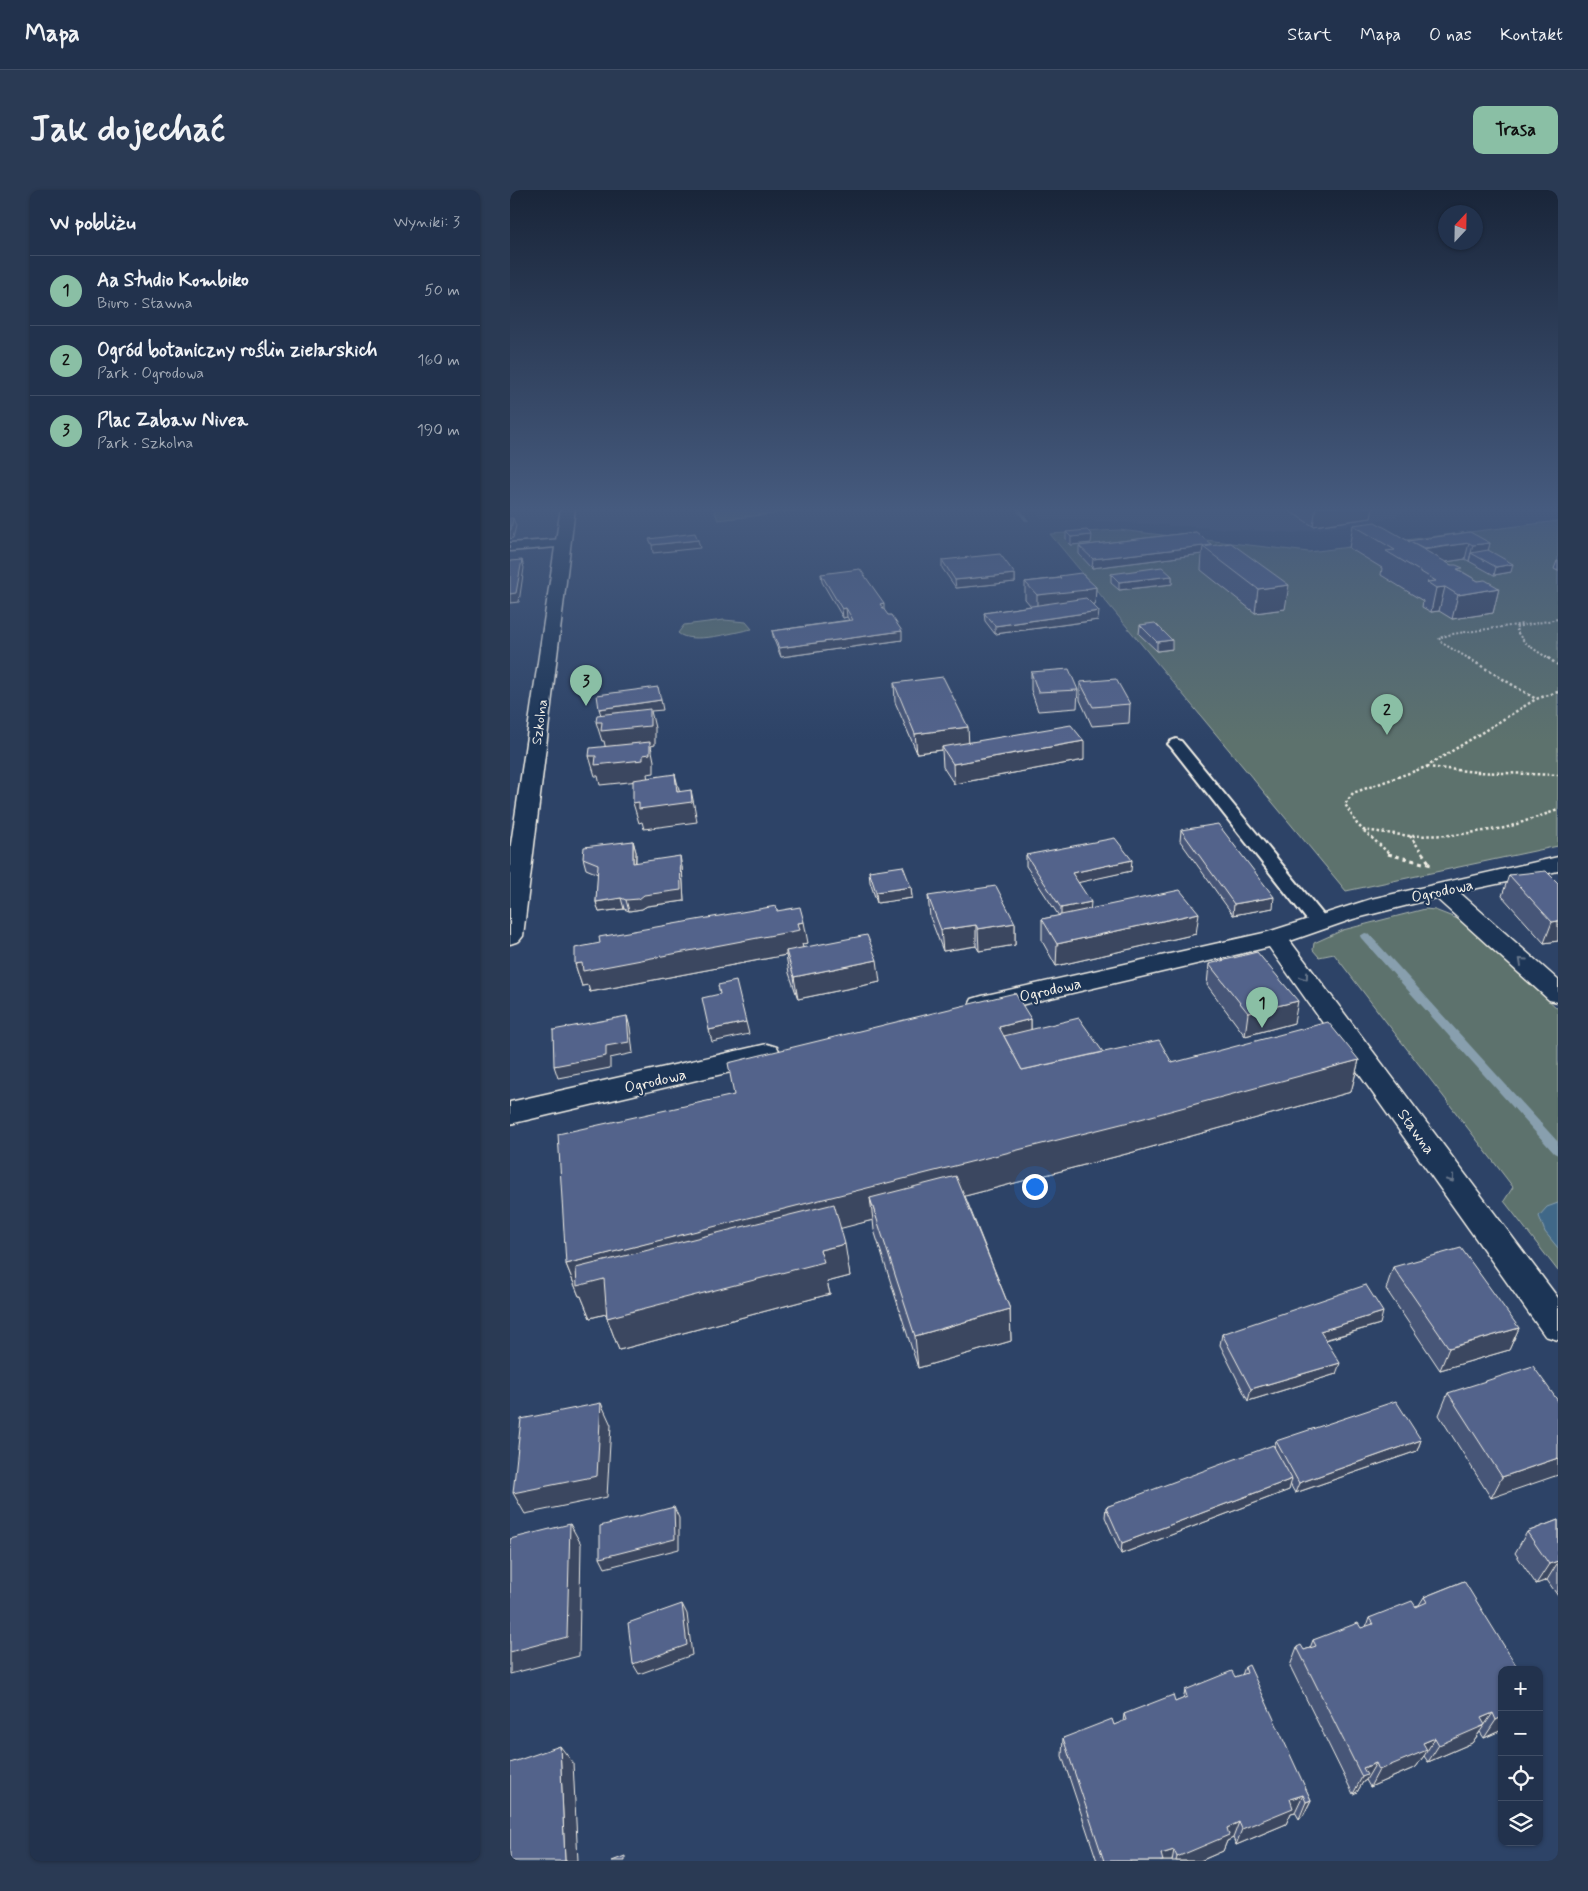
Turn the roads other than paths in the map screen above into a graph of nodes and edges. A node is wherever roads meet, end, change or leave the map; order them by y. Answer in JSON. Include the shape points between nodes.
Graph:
{"nodes":[{"id":1,"x":557,"y":585,"type":"edge"},
{"id":2,"x":1176,"y":744,"type":"dead end"},
{"id":3,"x":1558,"y":864,"type":"edge"},
{"id":4,"x":1442,"y":890,"type":"junction"},
{"id":5,"x":1318,"y":921,"type":"junction"},
{"id":6,"x":510,"y":936,"type":"edge"},
{"id":7,"x":1275,"y":938,"type":"junction"},
{"id":8,"x":1558,"y":994,"type":"edge"},
{"id":9,"x":956,"y":1011,"type":"edge"},
{"id":10,"x":791,"y":1049,"type":"edge"},
{"id":11,"x":510,"y":1113,"type":"edge"},
{"id":12,"x":1558,"y":1325,"type":"edge"}],
"edges":[{"from":1,"to":6,"type":"street","name":"Szkolna"},
{"from":2,"to":5,"type":"lane"},
{"from":3,"to":4,"type":"street","name":"Ogrodowa"},
{"from":4,"to":5,"type":"street","name":"Ogrodowa","via":[[1375,904]]},
{"from":8,"to":4,"type":"street","one_way":true},
{"from":5,"to":7,"type":"street","name":"Ogrodowa"},
{"from":7,"to":9,"type":"street","name":"Ogrodowa"},
{"from":7,"to":12,"type":"street","name":"Stawna","one_way":true},
{"from":10,"to":11,"type":"street","name":"Ogrodowa"}]}
